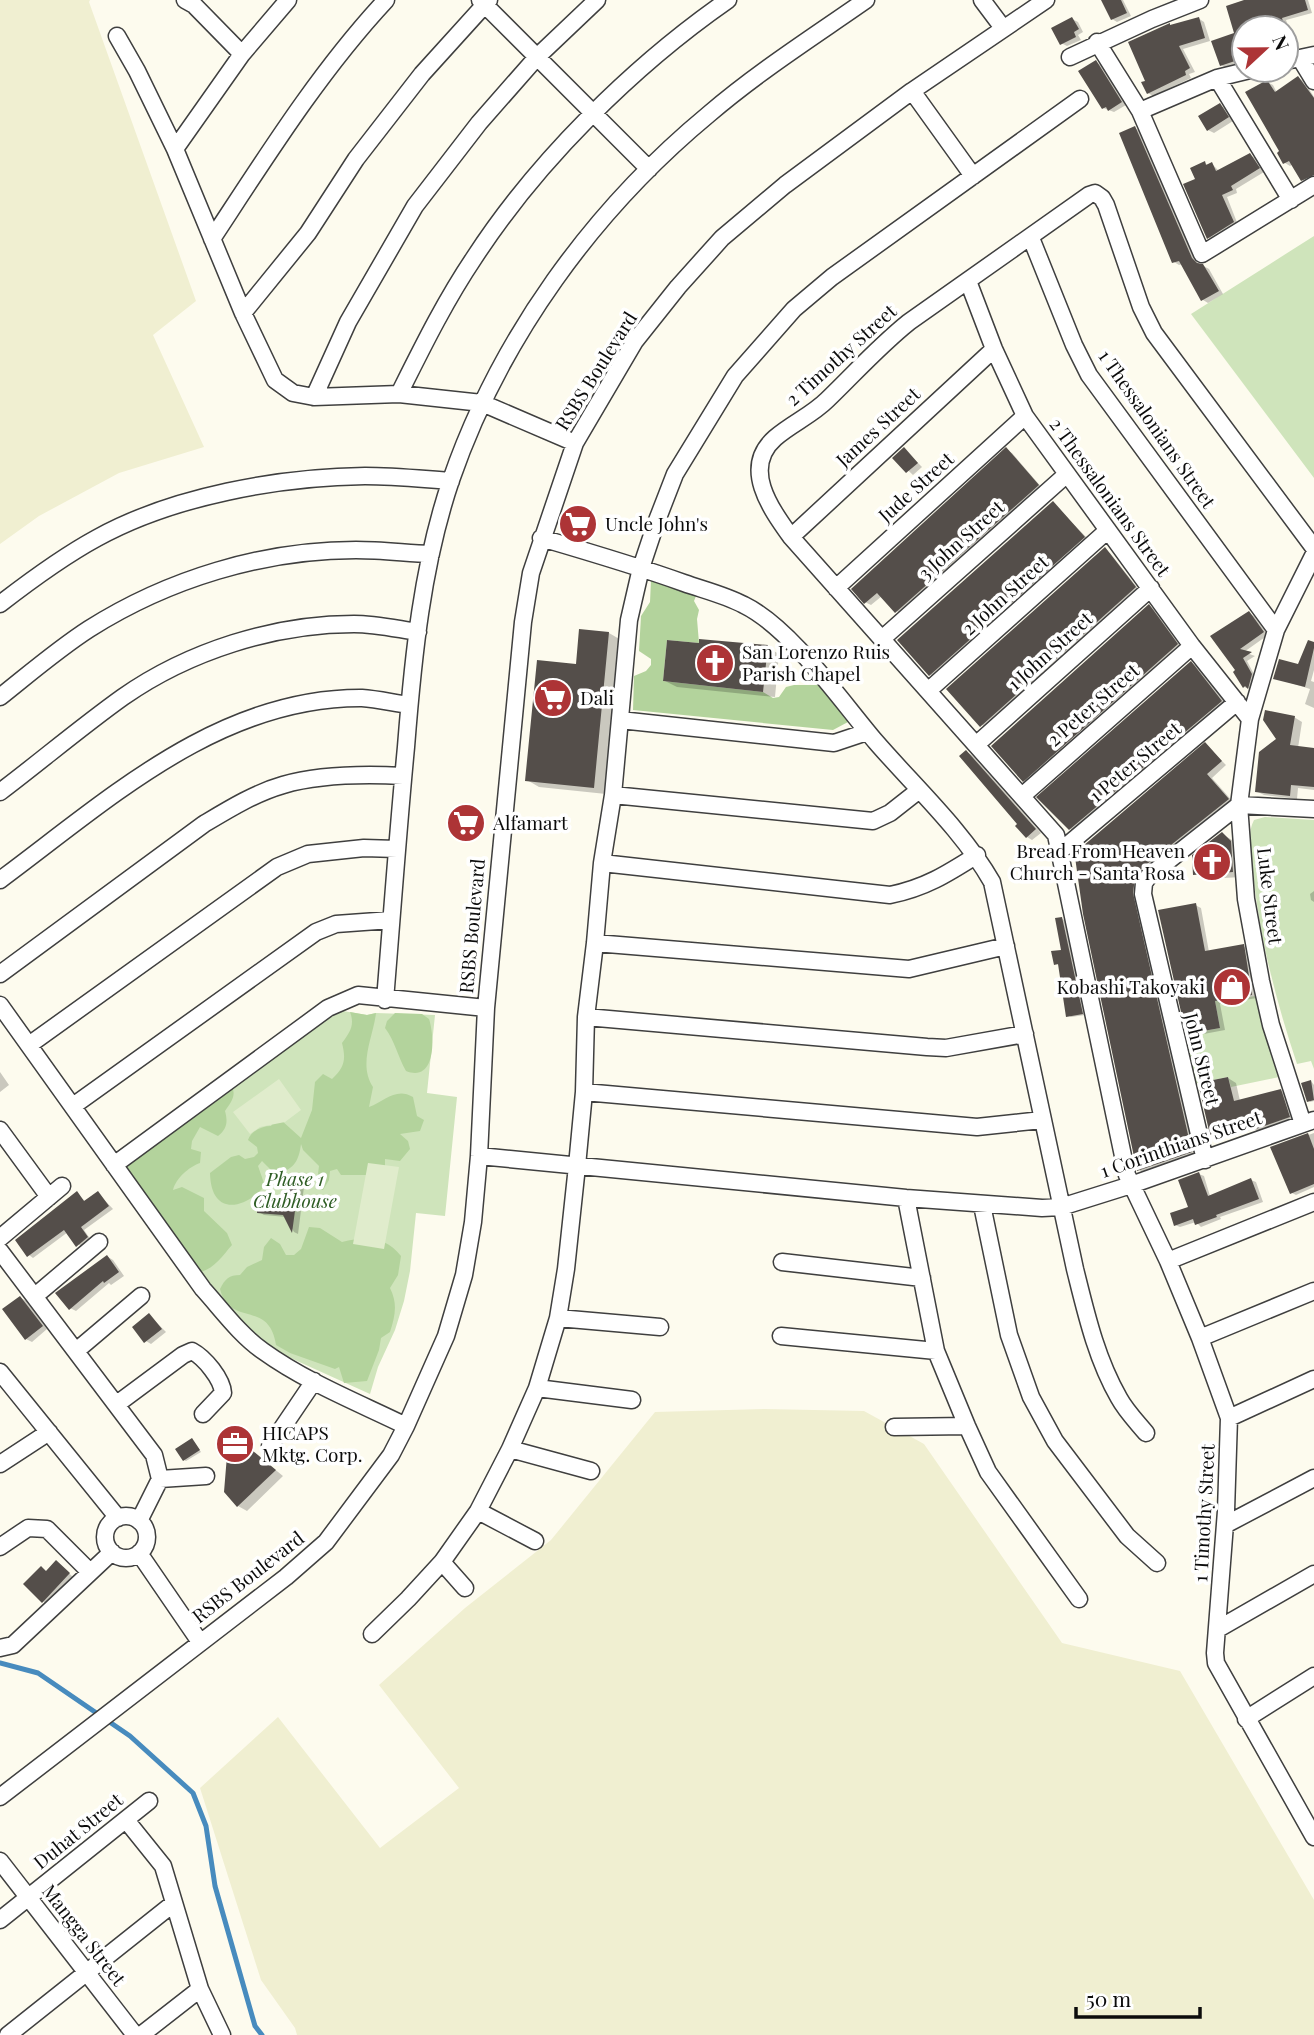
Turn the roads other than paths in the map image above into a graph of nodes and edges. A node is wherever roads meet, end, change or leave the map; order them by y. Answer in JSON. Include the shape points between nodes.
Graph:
{"nodes":[{"id":1,"x":288,"y":0,"type":"edge"},
{"id":2,"x":386,"y":0,"type":"edge"},
{"id":3,"x":597,"y":0,"type":"edge"},
{"id":4,"x":728,"y":0,"type":"edge"},
{"id":5,"x":866,"y":0,"type":"edge"},
{"id":6,"x":982,"y":0,"type":"edge"},
{"id":7,"x":1046,"y":0,"type":"edge"},
{"id":8,"x":1200,"y":0,"type":"edge"},
{"id":9,"x":484,"y":1,"type":"edge"},
{"id":10,"x":192,"y":2,"type":"edge"},
{"id":11,"x":1003,"y":28,"type":"junction"},
{"id":12,"x":117,"y":36,"type":"dead end"},
{"id":13,"x":1097,"y":42,"type":"junction"},
{"id":14,"x":242,"y":54,"type":"junction"},
{"id":15,"x":537,"y":57,"type":"junction"},
{"id":16,"x":1070,"y":57,"type":"dead end"},
{"id":17,"x":1300,"y":58,"type":"edge"},
{"id":18,"x":1230,"y":75,"type":"edge"},
{"id":19,"x":1217,"y":78,"type":"junction"},
{"id":20,"x":1314,"y":81,"type":"edge"},
{"id":21,"x":912,"y":90,"type":"junction"},
{"id":22,"x":1080,"y":99,"type":"dead end"},
{"id":23,"x":1140,"y":111,"type":"junction"},
{"id":24,"x":594,"y":113,"type":"junction"},
{"id":25,"x":175,"y":149,"type":"junction"},
{"id":26,"x":649,"y":169,"type":"junction"},
{"id":27,"x":973,"y":176,"type":"junction"},
{"id":28,"x":1314,"y":185,"type":"edge"},
{"id":29,"x":1292,"y":200,"type":"junction"},
{"id":30,"x":1031,"y":238,"type":"junction"},
{"id":31,"x":212,"y":239,"type":"junction"},
{"id":32,"x":968,"y":281,"type":"junction"},
{"id":33,"x":243,"y":313,"type":"junction"},
{"id":34,"x":994,"y":349,"type":"junction"},
{"id":35,"x":399,"y":394,"type":"junction"},
{"id":36,"x":314,"y":397,"type":"junction"},
{"id":37,"x":482,"y":402,"type":"junction"},
{"id":38,"x":1025,"y":416,"type":"junction"},
{"id":39,"x":575,"y":443,"type":"junction"},
{"id":40,"x":1067,"y":474,"type":"junction"},
{"id":41,"x":451,"y":481,"type":"junction"},
{"id":42,"x":1108,"y":530,"type":"junction"},
{"id":43,"x":791,"y":537,"type":"junction"},
{"id":44,"x":541,"y":538,"type":"junction"},
{"id":45,"x":1314,"y":551,"type":"edge"},
{"id":46,"x":431,"y":554,"type":"junction"},
{"id":47,"x":641,"y":568,"type":"junction"},
{"id":48,"x":1151,"y":588,"type":"junction"},
{"id":49,"x":836,"y":589,"type":"junction"},
{"id":50,"x":0,"y":604,"type":"edge"},
{"id":51,"x":1276,"y":630,"type":"junction"},
{"id":52,"x":418,"y":632,"type":"junction"},
{"id":53,"x":883,"y":638,"type":"junction"},
{"id":54,"x":1192,"y":646,"type":"junction"},
{"id":55,"x":929,"y":690,"type":"junction"},
{"id":56,"x":0,"y":697,"type":"edge"},
{"id":57,"x":1237,"y":702,"type":"junction"},
{"id":58,"x":409,"y":705,"type":"junction"},
{"id":59,"x":1250,"y":719,"type":"junction"},
{"id":60,"x":620,"y":720,"type":"junction"},
{"id":61,"x":867,"y":732,"type":"junction"},
{"id":62,"x":977,"y":744,"type":"junction"},
{"id":63,"x":403,"y":776,"type":"junction"},
{"id":64,"x":918,"y":790,"type":"junction"},
{"id":65,"x":0,"y":792,"type":"edge"},
{"id":66,"x":613,"y":795,"type":"junction"},
{"id":67,"x":1022,"y":796,"type":"junction"},
{"id":68,"x":1239,"y":805,"type":"junction"},
{"id":69,"x":1314,"y":809,"type":"edge"},
{"id":70,"x":397,"y":849,"type":"junction"},
{"id":71,"x":1058,"y":853,"type":"junction"},
{"id":72,"x":977,"y":855,"type":"junction"},
{"id":73,"x":602,"y":863,"type":"junction"},
{"id":74,"x":0,"y":880,"type":"edge"},
{"id":75,"x":391,"y":920,"type":"junction"},
{"id":76,"x":596,"y":943,"type":"junction"},
{"id":77,"x":1006,"y":946,"type":"junction"},
{"id":78,"x":0,"y":974,"type":"edge"},
{"id":79,"x":385,"y":1000,"type":"junction"},
{"id":80,"x":0,"y":1005,"type":"edge"},
{"id":81,"x":486,"y":1008,"type":"junction"},
{"id":82,"x":586,"y":1017,"type":"junction"},
{"id":83,"x":1025,"y":1034,"type":"junction"},
{"id":84,"x":29,"y":1045,"type":"junction"},
{"id":85,"x":584,"y":1092,"type":"junction"},
{"id":86,"x":73,"y":1105,"type":"junction"},
{"id":87,"x":1042,"y":1120,"type":"junction"},
{"id":88,"x":1309,"y":1122,"type":"edge"},
{"id":89,"x":0,"y":1130,"type":"edge"},
{"id":90,"x":479,"y":1156,"type":"junction"},
{"id":91,"x":1205,"y":1160,"type":"junction"},
{"id":92,"x":114,"y":1165,"type":"junction"},
{"id":93,"x":577,"y":1166,"type":"junction"},
{"id":94,"x":1131,"y":1185,"type":"junction"},
{"id":95,"x":906,"y":1198,"type":"junction"},
{"id":96,"x":1314,"y":1202,"type":"edge"},
{"id":97,"x":982,"y":1205,"type":"junction"},
{"id":98,"x":1061,"y":1207,"type":"junction"},
{"id":99,"x":0,"y":1238,"type":"edge"},
{"id":100,"x":99,"y":1242,"type":"dead end"},
{"id":101,"x":0,"y":1251,"type":"edge"},
{"id":102,"x":1167,"y":1261,"type":"junction"},
{"id":103,"x":782,"y":1262,"type":"dead end"},
{"id":104,"x":922,"y":1278,"type":"junction"},
{"id":105,"x":1314,"y":1291,"type":"edge"},
{"id":106,"x":35,"y":1296,"type":"junction"},
{"id":107,"x":141,"y":1296,"type":"dead end"},
{"id":108,"x":558,"y":1318,"type":"junction"},
{"id":109,"x":660,"y":1327,"type":"dead end"},
{"id":110,"x":782,"y":1336,"type":"dead end"},
{"id":111,"x":1200,"y":1338,"type":"junction"},
{"id":112,"x":76,"y":1351,"type":"junction"},
{"id":113,"x":936,"y":1351,"type":"junction"},
{"id":114,"x":2,"y":1377,"type":"edge"},
{"id":115,"x":1314,"y":1379,"type":"edge"},
{"id":116,"x":314,"y":1381,"type":"junction"},
{"id":117,"x":537,"y":1388,"type":"junction"},
{"id":118,"x":632,"y":1401,"type":"dead end"},
{"id":119,"x":117,"y":1404,"type":"junction"},
{"id":120,"x":203,"y":1414,"type":"dead end"},
{"id":121,"x":1229,"y":1418,"type":"junction"},
{"id":122,"x":406,"y":1426,"type":"junction"},
{"id":123,"x":967,"y":1426,"type":"junction"},
{"id":124,"x":894,"y":1427,"type":"dead end"},
{"id":125,"x":49,"y":1432,"type":"junction"},
{"id":126,"x":1146,"y":1433,"type":"dead end"},
{"id":127,"x":270,"y":1446,"type":"dead end"},
{"id":128,"x":510,"y":1448,"type":"junction"},
{"id":129,"x":0,"y":1464,"type":"edge"},
{"id":130,"x":591,"y":1471,"type":"dead end"},
{"id":131,"x":206,"y":1476,"type":"dead end"},
{"id":132,"x":1314,"y":1478,"type":"edge"},
{"id":133,"x":160,"y":1479,"type":"junction"},
{"id":134,"x":478,"y":1511,"type":"junction"},
{"id":135,"x":118,"y":1518,"type":"junction"},
{"id":136,"x":139,"y":1521,"type":"junction"},
{"id":137,"x":1225,"y":1525,"type":"junction"},
{"id":138,"x":535,"y":1541,"type":"dead end"},
{"id":139,"x":0,"y":1546,"type":"edge"},
{"id":140,"x":112,"y":1552,"type":"junction"},
{"id":141,"x":139,"y":1553,"type":"junction"},
{"id":142,"x":442,"y":1562,"type":"junction"},
{"id":143,"x":1157,"y":1563,"type":"dead end"},
{"id":144,"x":90,"y":1572,"type":"junction"},
{"id":145,"x":1314,"y":1574,"type":"edge"},
{"id":146,"x":465,"y":1588,"type":"dead end"},
{"id":147,"x":1079,"y":1599,"type":"dead end"},
{"id":148,"x":1217,"y":1629,"type":"junction"},
{"id":149,"x":372,"y":1634,"type":"dead end"},
{"id":150,"x":200,"y":1642,"type":"junction"},
{"id":151,"x":0,"y":1648,"type":"edge"},
{"id":152,"x":1314,"y":1678,"type":"edge"},
{"id":153,"x":1246,"y":1718,"type":"junction"},
{"id":154,"x":0,"y":1797,"type":"edge"},
{"id":155,"x":149,"y":1801,"type":"dead end"},
{"id":156,"x":126,"y":1820,"type":"junction"},
{"id":157,"x":1314,"y":1837,"type":"edge"},
{"id":158,"x":0,"y":1861,"type":"edge"},
{"id":159,"x":29,"y":1898,"type":"junction"},
{"id":160,"x":174,"y":1903,"type":"junction"},
{"id":161,"x":0,"y":1920,"type":"edge"},
{"id":162,"x":87,"y":1973,"type":"junction"},
{"id":163,"x":200,"y":1989,"type":"junction"},
{"id":164,"x":8,"y":2035,"type":"edge"},
{"id":165,"x":135,"y":2035,"type":"edge"},
{"id":166,"x":141,"y":2035,"type":"edge"},
{"id":167,"x":222,"y":2035,"type":"edge"}],
"edges":[{"from":1,"to":14,"type":"street"},
{"from":2,"to":31,"type":"street","via":[[286,128]]},
{"from":3,"to":15,"type":"street"},
{"from":4,"to":24,"type":"street","via":[[654,56]]},
{"from":5,"to":26,"type":"street","via":[[740,89]]},
{"from":6,"to":11,"type":"street"},
{"from":7,"to":11,"type":"street","name":"RSBS Boulevard"},
{"from":8,"to":13,"type":"street"},
{"from":9,"to":15,"type":"street"},
{"from":9,"to":33,"type":"street","via":[[356,159],[308,233]]},
{"from":10,"to":14,"type":"street"},
{"from":11,"to":21,"type":"street","name":"RSBS Boulevard"},
{"from":12,"to":25,"type":"street"},
{"from":13,"to":16,"type":"street"},
{"from":13,"to":23,"type":"street"},
{"from":14,"to":25,"type":"street"},
{"from":15,"to":24,"type":"street"},
{"from":15,"to":36,"type":"street","via":[[415,206],[348,322]]},
{"from":17,"to":20,"type":"street"},
{"from":18,"to":19,"type":"street"},
{"from":19,"to":23,"type":"street"},
{"from":19,"to":29,"type":"street"},
{"from":21,"to":27,"type":"street"},
{"from":21,"to":39,"type":"street","name":"RSBS Boulevard","via":[[722,238],[635,341]]},
{"from":22,"to":27,"type":"street"},
{"from":23,"to":29,"type":"street","via":[[1202,254]]},
{"from":24,"to":26,"type":"street"},
{"from":24,"to":35,"type":"street","via":[[512,204],[473,259]]},
{"from":25,"to":31,"type":"street"},
{"from":26,"to":37,"type":"street","via":[[572,254],[502,360]]},
{"from":27,"to":47,"type":"street","via":[[832,277],[768,337],[735,376],[675,474]]},
{"from":28,"to":29,"type":"street"},
{"from":30,"to":32,"type":"street","name":"2 Timothy Street"},
{"from":30,"to":45,"type":"street","name":"2 Timothy Street","via":[[1089,195],[1102,198],[1154,333]]},
{"from":30,"to":51,"type":"street","name":"1 Thessalonians Street","via":[[1089,375]]},
{"from":31,"to":33,"type":"street"},
{"from":32,"to":34,"type":"street","name":"2 Thessalonians Street"},
{"from":32,"to":43,"type":"street","name":"2 Timothy Street","via":[[887,340],[825,402],[765,450],[759,468],[761,487]]},
{"from":33,"to":36,"type":"street","via":[[275,380],[293,393]]},
{"from":34,"to":38,"type":"street","name":"2 Thessalonians Street"},
{"from":34,"to":43,"type":"street","name":"James Street"},
{"from":35,"to":36,"type":"street"},
{"from":35,"to":37,"type":"street"},
{"from":37,"to":39,"type":"street"},
{"from":37,"to":41,"type":"street"},
{"from":38,"to":40,"type":"street","name":"2 Thessalonians Street"},
{"from":38,"to":49,"type":"street","name":"Jude Street"},
{"from":39,"to":44,"type":"street","name":"RSBS Boulevard"},
{"from":40,"to":42,"type":"street","name":"2 Thessalonians Street"},
{"from":40,"to":53,"type":"street","name":"3 John Street"},
{"from":41,"to":46,"type":"street"},
{"from":41,"to":50,"type":"street","via":[[315,478],[221,493],[145,516],[99,536],[47,567]]},
{"from":42,"to":48,"type":"street","name":"2 Thessalonians Street"},
{"from":42,"to":55,"type":"street","name":"2 John Street"},
{"from":43,"to":49,"type":"street","name":"2 Timothy Street"},
{"from":44,"to":47,"type":"street"},
{"from":44,"to":81,"type":"street","name":"RSBS Boulevard","via":[[523,622]]},
{"from":45,"to":51,"type":"street","name":"Luke Street"},
{"from":46,"to":52,"type":"street"},
{"from":46,"to":56,"type":"street","via":[[355,550],[288,555],[238,564],[176,584],[87,631]]},
{"from":47,"to":60,"type":"street","via":[[629,620]]},
{"from":47,"to":61,"type":"street","via":[[743,604],[767,619]]},
{"from":48,"to":54,"type":"street","name":"2 Thessalonians Street"},
{"from":48,"to":62,"type":"street","name":"1 John Street"},
{"from":49,"to":53,"type":"street","name":"2 Timothy Street"},
{"from":51,"to":59,"type":"street","name":"Luke Street"},
{"from":52,"to":58,"type":"street"},
{"from":52,"to":65,"type":"street","via":[[357,624],[322,625],[207,653],[123,697]]},
{"from":53,"to":55,"type":"street","name":"2 Timothy Street"},
{"from":54,"to":57,"type":"street","name":"2 Thessalonians Street"},
{"from":54,"to":67,"type":"street","name":"2 Peter Street"},
{"from":55,"to":62,"type":"street","name":"2 Timothy Street"},
{"from":57,"to":59,"type":"street","name":"2 Thessalonians Street"},
{"from":57,"to":71,"type":"street","name":"1 Peter Street"},
{"from":58,"to":63,"type":"street"},
{"from":58,"to":74,"type":"street","via":[[364,698],[328,700],[277,708],[210,735],[163,760]]},
{"from":59,"to":68,"type":"street","name":"Luke Street"},
{"from":60,"to":61,"type":"street","via":[[834,743]]},
{"from":60,"to":66,"type":"street"},
{"from":61,"to":64,"type":"street"},
{"from":62,"to":67,"type":"street","name":"2 Timothy Street"},
{"from":63,"to":70,"type":"street"},
{"from":63,"to":78,"type":"street","via":[[325,777],[283,785],[238,804]]},
{"from":64,"to":66,"type":"street","via":[[873,821]]},
{"from":64,"to":72,"type":"street"},
{"from":66,"to":73,"type":"street"},
{"from":67,"to":71,"type":"street","name":"2 Timothy Street","via":[[1056,835]]},
{"from":68,"to":69,"type":"street"},
{"from":68,"to":88,"type":"street","name":"Luke Street","via":[[1246,899],[1261,981],[1271,1025]]},
{"from":68,"to":91,"type":"street","name":"John Street","via":[[1144,883]]},
{"from":70,"to":75,"type":"street"},
{"from":70,"to":84,"type":"street","via":[[318,852],[277,867]]},
{"from":71,"to":94,"type":"street","name":"2 Timothy Street"},
{"from":72,"to":73,"type":"street","via":[[916,890],[890,895]]},
{"from":72,"to":77,"type":"street","via":[[992,882]]},
{"from":73,"to":76,"type":"street"},
{"from":75,"to":79,"type":"street"},
{"from":75,"to":86,"type":"street","via":[[336,924],[316,932]]},
{"from":76,"to":77,"type":"street","via":[[909,969]]},
{"from":76,"to":82,"type":"street"},
{"from":77,"to":83,"type":"street"},
{"from":79,"to":81,"type":"street"},
{"from":79,"to":92,"type":"street","via":[[358,995],[328,1008]]},
{"from":80,"to":84,"type":"street"},
{"from":81,"to":90,"type":"street","name":"RSBS Boulevard"},
{"from":82,"to":83,"type":"street","via":[[946,1048]]},
{"from":82,"to":85,"type":"street"},
{"from":83,"to":87,"type":"street"},
{"from":84,"to":86,"type":"street"},
{"from":85,"to":87,"type":"street","via":[[977,1127]]},
{"from":85,"to":93,"type":"street"},
{"from":86,"to":92,"type":"street"},
{"from":87,"to":98,"type":"street"},
{"from":88,"to":91,"type":"street","name":"1 Corinthians Street"},
{"from":89,"to":99,"type":"street","via":[[56,1191]]},
{"from":90,"to":93,"type":"street","name":"1 Corinthians Street"},
{"from":90,"to":122,"type":"street","name":"RSBS Boulevard","via":[[464,1275],[446,1336]]},
{"from":91,"to":94,"type":"street","name":"1 Corinthians Street"},
{"from":92,"to":116,"type":"street","via":[[234,1325],[262,1351]]},
{"from":93,"to":95,"type":"street","name":"1 Corinthians Street"},
{"from":93,"to":108,"type":"street"},
{"from":94,"to":98,"type":"street","name":"1 Corinthians Street"},
{"from":94,"to":102,"type":"street","name":"1 Timothy Street"},
{"from":95,"to":97,"type":"street","name":"1 Corinthians Street"},
{"from":95,"to":104,"type":"street"},
{"from":96,"to":102,"type":"street"},
{"from":97,"to":98,"type":"street","name":"1 Corinthians Street"},
{"from":97,"to":143,"type":"street","via":[[1009,1335],[1031,1397],[1055,1441],[1127,1536]]},
{"from":98,"to":126,"type":"street","via":[[1104,1370],[1120,1401]]},
{"from":100,"to":106,"type":"street"},
{"from":101,"to":106,"type":"street"},
{"from":102,"to":111,"type":"street","name":"1 Timothy Street"},
{"from":103,"to":104,"type":"street"},
{"from":104,"to":113,"type":"street"},
{"from":105,"to":111,"type":"street"},
{"from":106,"to":112,"type":"street"},
{"from":107,"to":112,"type":"street"},
{"from":108,"to":109,"type":"street"},
{"from":108,"to":117,"type":"street"},
{"from":110,"to":113,"type":"street"},
{"from":111,"to":121,"type":"street","name":"1 Timothy Street"},
{"from":112,"to":119,"type":"street"},
{"from":113,"to":123,"type":"street"},
{"from":114,"to":125,"type":"street"},
{"from":115,"to":121,"type":"street"},
{"from":116,"to":122,"type":"street"},
{"from":116,"to":127,"type":"street"},
{"from":117,"to":118,"type":"street"},
{"from":117,"to":128,"type":"street"},
{"from":119,"to":120,"type":"street","via":[[192,1351],[223,1386],[223,1393]]},
{"from":119,"to":133,"type":"street","via":[[154,1455]]},
{"from":121,"to":137,"type":"street","name":"1 Timothy Street"},
{"from":122,"to":150,"type":"street","name":"RSBS Boulevard","via":[[391,1455],[326,1542]]},
{"from":123,"to":124,"type":"street"},
{"from":123,"to":147,"type":"street","via":[[988,1472]]},
{"from":125,"to":129,"type":"street"},
{"from":125,"to":135,"type":"street"},
{"from":128,"to":130,"type":"street"},
{"from":128,"to":134,"type":"street"},
{"from":131,"to":133,"type":"street"},
{"from":132,"to":137,"type":"street"},
{"from":133,"to":136,"type":"street"},
{"from":134,"to":138,"type":"street"},
{"from":134,"to":142,"type":"street"},
{"from":135,"to":136,"type":"street"},
{"from":135,"to":140,"type":"street","via":[[110,1523],[105,1536]]},
{"from":136,"to":141,"type":"street","via":[[147,1538]]},
{"from":137,"to":148,"type":"street","name":"1 Timothy Street"},
{"from":139,"to":144,"type":"street","via":[[28,1528],[47,1529]]},
{"from":140,"to":141,"type":"street","via":[[122,1558]]},
{"from":140,"to":144,"type":"street"},
{"from":141,"to":150,"type":"street"},
{"from":142,"to":146,"type":"street"},
{"from":142,"to":149,"type":"street"},
{"from":144,"to":151,"type":"street","via":[[13,1646]]},
{"from":145,"to":148,"type":"street"},
{"from":148,"to":153,"type":"street","name":"1 Timothy Street","via":[[1216,1663]]},
{"from":150,"to":154,"type":"street","name":"RSBS Boulevard"},
{"from":152,"to":153,"type":"street"},
{"from":153,"to":157,"type":"street","name":"1 Timothy Street"},
{"from":155,"to":156,"type":"street","name":"Duhat Street"},
{"from":156,"to":159,"type":"street","name":"Duhat Street"},
{"from":156,"to":160,"type":"street","via":[[163,1866]]},
{"from":158,"to":159,"type":"street","name":"Mangga Street"},
{"from":159,"to":161,"type":"street","name":"Duhat Street"},
{"from":159,"to":162,"type":"street","name":"Mangga Street"},
{"from":160,"to":162,"type":"street"},
{"from":160,"to":163,"type":"street"},
{"from":162,"to":164,"type":"street"},
{"from":162,"to":165,"type":"street","name":"Mangga Street"},
{"from":163,"to":166,"type":"street"},
{"from":163,"to":167,"type":"street"}]}
